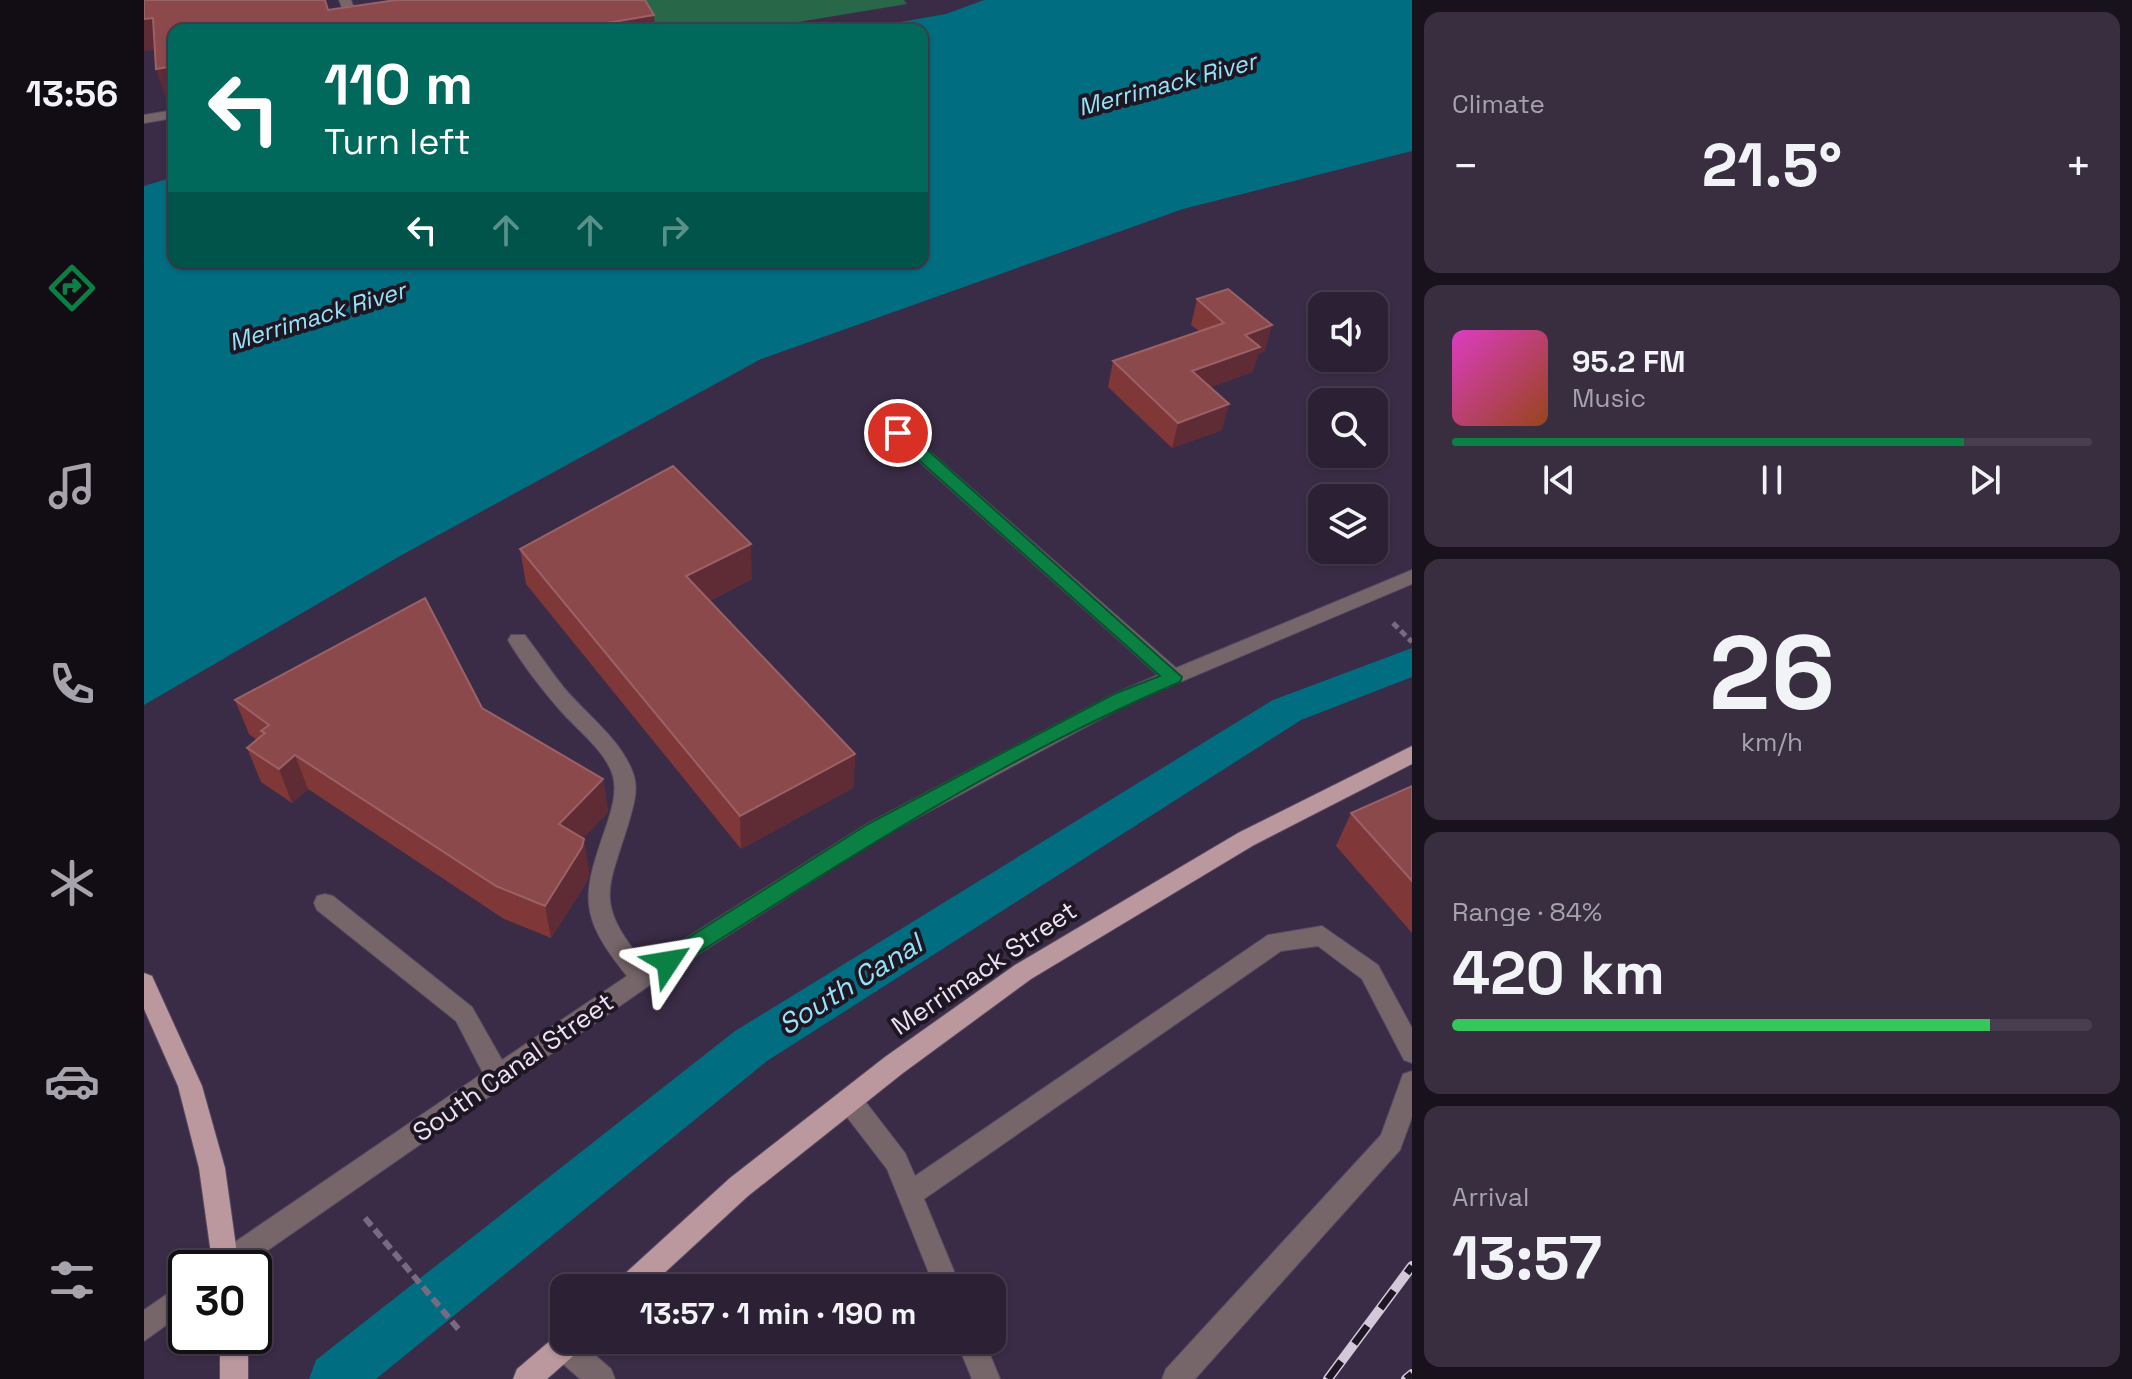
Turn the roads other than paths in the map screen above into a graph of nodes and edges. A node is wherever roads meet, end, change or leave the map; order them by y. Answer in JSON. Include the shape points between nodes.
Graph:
{"nodes":[{"id":1,"x":345,"y":0,"type":"edge"},
{"id":2,"x":392,"y":12,"type":"edge"},
{"id":3,"x":168,"y":115,"type":"edge"},
{"id":4,"x":144,"y":119,"type":"edge"},
{"id":5,"x":898,"y":433,"type":"dead end"},
{"id":6,"x":1412,"y":577,"type":"edge"},
{"id":7,"x":518,"y":640,"type":"dead end"},
{"id":8,"x":1173,"y":677,"type":"junction"},
{"id":9,"x":1412,"y":754,"type":"edge"},
{"id":10,"x":325,"y":903,"type":"dead end"},
{"id":11,"x":642,"y":978,"type":"junction"},
{"id":12,"x":144,"y":983,"type":"edge"},
{"id":13,"x":1412,"y":1052,"type":"edge"},
{"id":14,"x":499,"y":1078,"type":"junction"},
{"id":15,"x":1412,"y":1082,"type":"edge"},
{"id":16,"x":849,"y":1100,"type":"junction"},
{"id":17,"x":910,"y":1194,"type":"junction"},
{"id":18,"x":222,"y":1250,"type":"edge"},
{"id":19,"x":247,"y":1250,"type":"edge"},
{"id":20,"x":643,"y":1274,"type":"edge"},
{"id":21,"x":942,"y":1274,"type":"edge"},
{"id":22,"x":168,"y":1308,"type":"edge"},
{"id":23,"x":144,"y":1327,"type":"edge"},
{"id":24,"x":234,"y":1354,"type":"edge"},
{"id":25,"x":555,"y":1354,"type":"edge"},
{"id":26,"x":577,"y":1354,"type":"edge"},
{"id":27,"x":976,"y":1354,"type":"edge"},
{"id":28,"x":234,"y":1379,"type":"edge"},
{"id":29,"x":527,"y":1379,"type":"edge"},
{"id":30,"x":601,"y":1379,"type":"edge"},
{"id":31,"x":986,"y":1379,"type":"edge"},
{"id":32,"x":1176,"y":1379,"type":"edge"}],
"edges":[{"from":1,"to":2,"type":"street","via":[[350,15]]},
{"from":3,"to":4,"type":"street"},
{"from":5,"to":8,"type":"street"},
{"from":6,"to":8,"type":"street","name":"South Canal Street"},
{"from":7,"to":11,"type":"street","via":[[624,777],[626,794],[602,863],[601,918]]},
{"from":8,"to":11,"type":"street","name":"South Canal Street","via":[[1121,699],[875,830]]},
{"from":9,"to":16,"type":"main road","name":"Merrimack Street","via":[[1246,839],[1023,972]]},
{"from":10,"to":14,"type":"street","via":[[464,1014]]},
{"from":11,"to":14,"type":"street","name":"South Canal Street"},
{"from":12,"to":18,"type":"main road","via":[[190,1086],[212,1168]]},
{"from":13,"to":17,"type":"street","via":[[1370,972],[1322,936],[1276,942]]},
{"from":14,"to":19,"type":"street","name":"South Canal Street"},
{"from":15,"to":32,"type":"street","via":[[1391,1142]]},
{"from":16,"to":17,"type":"street","via":[[896,1161]]},
{"from":16,"to":20,"type":"main road","name":"Merrimack Street","via":[[739,1187]]},
{"from":17,"to":21,"type":"street"},
{"from":22,"to":23,"type":"street"},
{"from":24,"to":28,"type":"main road"},
{"from":25,"to":29,"type":"main road"},
{"from":26,"to":30,"type":"street"},
{"from":27,"to":31,"type":"street"}]}
